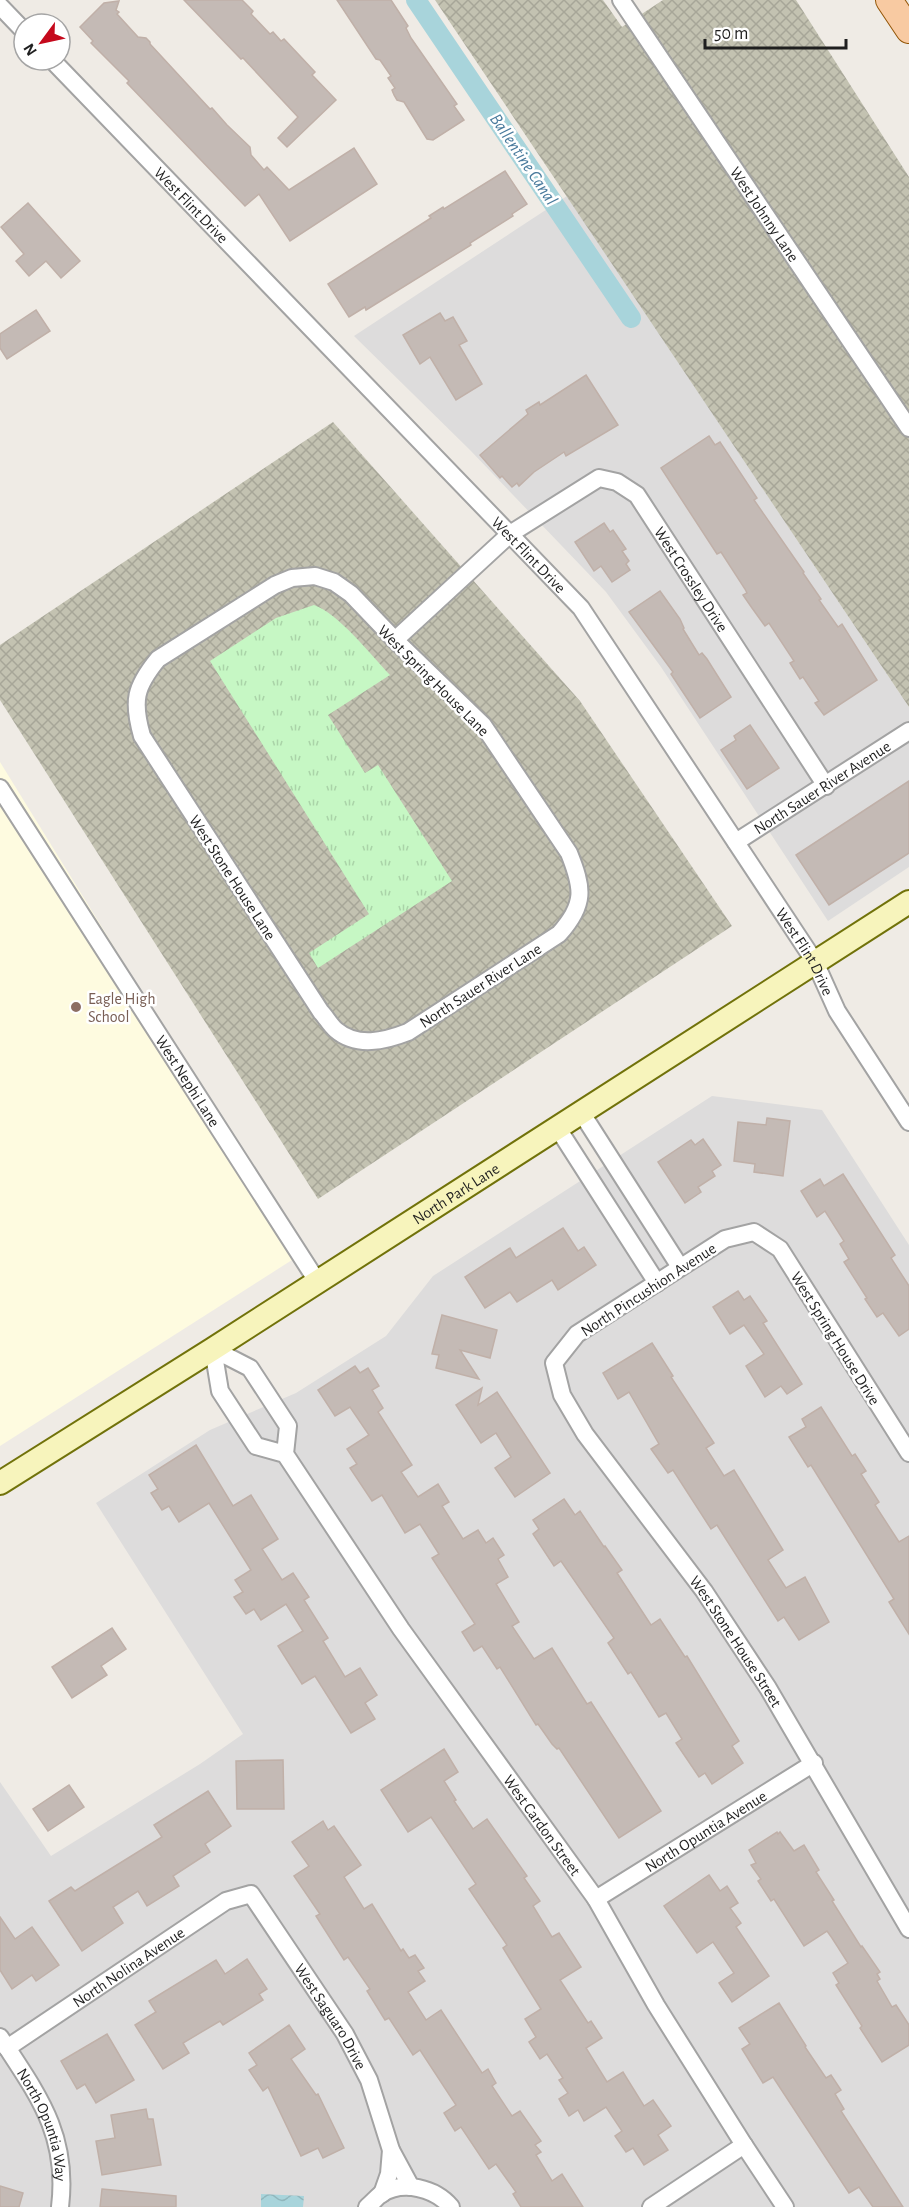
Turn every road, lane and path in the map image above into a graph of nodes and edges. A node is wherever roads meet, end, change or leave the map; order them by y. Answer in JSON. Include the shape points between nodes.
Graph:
{"nodes":[{"id":1,"x":621,"y":0,"type":"edge"},
{"id":2,"x":889,"y":0,"type":"edge"},
{"id":3,"x":0,"y":6,"type":"edge"},
{"id":4,"x":12,"y":18,"type":"edge"},
{"id":5,"x":909,"y":30,"type":"edge"},
{"id":6,"x":64,"y":72,"type":"edge"},
{"id":7,"x":909,"y":428,"type":"edge"},
{"id":8,"x":510,"y":534,"type":"junction"},
{"id":9,"x":395,"y":640,"type":"junction"},
{"id":10,"x":138,"y":694,"type":"joint"},
{"id":11,"x":909,"y":731,"type":"edge"},
{"id":12,"x":826,"y":786,"type":"junction"},
{"id":13,"x":0,"y":788,"type":"edge"},
{"id":14,"x":736,"y":842,"type":"junction"},
{"id":15,"x":580,"y":899,"type":"joint"},
{"id":16,"x":909,"y":902,"type":"edge"},
{"id":17,"x":815,"y":962,"type":"junction"},
{"id":18,"x":360,"y":1041,"type":"joint"},
{"id":19,"x":581,"y":1112,"type":"junction"},
{"id":20,"x":909,"y":1122,"type":"edge"},
{"id":21,"x":557,"y":1127,"type":"junction"},
{"id":22,"x":754,"y":1232,"type":"joint"},
{"id":23,"x":680,"y":1267,"type":"junction"},
{"id":24,"x":317,"y":1281,"type":"junction"},
{"id":25,"x":657,"y":1283,"type":"junction"},
{"id":26,"x":213,"y":1349,"type":"junction"},
{"id":27,"x":554,"y":1363,"type":"joint"},
{"id":28,"x":909,"y":1453,"type":"edge"},
{"id":29,"x":285,"y":1454,"type":"junction"},
{"id":30,"x":0,"y":1483,"type":"edge"},
{"id":31,"x":814,"y":1762,"type":"junction"},
{"id":32,"x":251,"y":1894,"type":"joint"},
{"id":33,"x":596,"y":1899,"type":"junction"},
{"id":34,"x":909,"y":1929,"type":"edge"},
{"id":35,"x":3,"y":2042,"type":"edge"},
{"id":36,"x":744,"y":2145,"type":"junction"},
{"id":37,"x":391,"y":2150,"type":"junction"},
{"id":38,"x":411,"y":2187,"type":"junction"},
{"id":39,"x":382,"y":2194,"type":"junction"},
{"id":40,"x":60,"y":2207,"type":"edge"},
{"id":41,"x":367,"y":2207,"type":"edge"},
{"id":42,"x":451,"y":2207,"type":"edge"},
{"id":43,"x":651,"y":2207,"type":"edge"},
{"id":44,"x":785,"y":2207,"type":"edge"}],
"edges":[{"from":1,"to":7,"type":"street","name":"West Johnny Lane"},
{"from":2,"to":5,"type":"main road"},
{"from":3,"to":4,"type":"street"},
{"from":6,"to":8,"type":"street","name":"West Flint Drive"},
{"from":8,"to":9,"type":"street"},
{"from":8,"to":12,"type":"street","name":"West Crossley Drive","via":[[599,478],[617,482],[637,495]]},
{"from":8,"to":14,"type":"street","name":"West Flint Drive","via":[[581,608]]},
{"from":9,"to":10,"type":"street","name":"West Spring House Lane","via":[[351,594],[334,582],[315,576],[292,578],[158,659],[145,675]]},
{"from":9,"to":15,"type":"street","name":"West Spring House Lane","via":[[483,725],[569,853]]},
{"from":10,"to":18,"type":"street","name":"West Stone House Lane","via":[[135,713],[142,736],[321,1012],[337,1031]]},
{"from":11,"to":12,"type":"street","name":"North Sauer River Avenue"},
{"from":12,"to":14,"type":"street","name":"North Sauer River Avenue"},
{"from":13,"to":24,"type":"street","name":"West Nephi Lane"},
{"from":14,"to":17,"type":"street","name":"West Flint Drive"},
{"from":15,"to":18,"type":"street","name":"North Sauer River Lane","via":[[572,920],[559,934],[408,1032],[385,1041]]},
{"from":16,"to":17,"type":"street","name":"North Park Lane"},
{"from":17,"to":19,"type":"street","name":"North Park Lane"},
{"from":17,"to":20,"type":"street","name":"West Flint Drive","via":[[837,1011]]},
{"from":19,"to":21,"type":"street","name":"North Park Lane"},
{"from":19,"to":23,"type":"street"},
{"from":21,"to":24,"type":"street","name":"North Park Lane"},
{"from":21,"to":25,"type":"street"},
{"from":22,"to":23,"type":"street","name":"North Pincushion Avenue","via":[[725,1239]]},
{"from":22,"to":28,"type":"street","name":"West Spring House Drive","via":[[780,1250]]},
{"from":23,"to":25,"type":"street","name":"North Pincushion Avenue"},
{"from":24,"to":26,"type":"street","name":"North Park Lane"},
{"from":25,"to":27,"type":"street","name":"North Pincushion Avenue","via":[[577,1334]]},
{"from":26,"to":29,"type":"street","via":[[220,1391],[256,1446]]},
{"from":26,"to":29,"type":"street","via":[[250,1368],[288,1426]]},
{"from":26,"to":30,"type":"street","name":"North Park Lane"},
{"from":27,"to":31,"type":"street","name":"West Stone House Street","via":[[562,1395],[585,1434],[704,1591]]},
{"from":29,"to":33,"type":"street","name":"West Cardon Street","via":[[401,1629]]},
{"from":31,"to":33,"type":"street","name":"North Opuntia Avenue"},
{"from":31,"to":34,"type":"street","name":"West Stone House Street"},
{"from":32,"to":35,"type":"street","name":"North Nolina Avenue","via":[[226,1901]]},
{"from":32,"to":37,"type":"street","name":"West Saguaro Drive","via":[[345,2034],[369,2080]]},
{"from":33,"to":36,"type":"street","name":"West Cardon Street","via":[[656,2005]]},
{"from":35,"to":40,"type":"street","name":"North Opuntia Way","via":[[52,2124],[61,2158]]},
{"from":36,"to":43,"type":"street"},
{"from":36,"to":44,"type":"street","name":"West Cardon Street"},
{"from":37,"to":38,"type":"street","name":"West Saguaro Drive"},
{"from":37,"to":39,"type":"street","name":"West Saguaro Drive"},
{"from":38,"to":39,"type":"street"},
{"from":38,"to":42,"type":"street","via":[[430,2191]]},
{"from":39,"to":41,"type":"street"}]}
